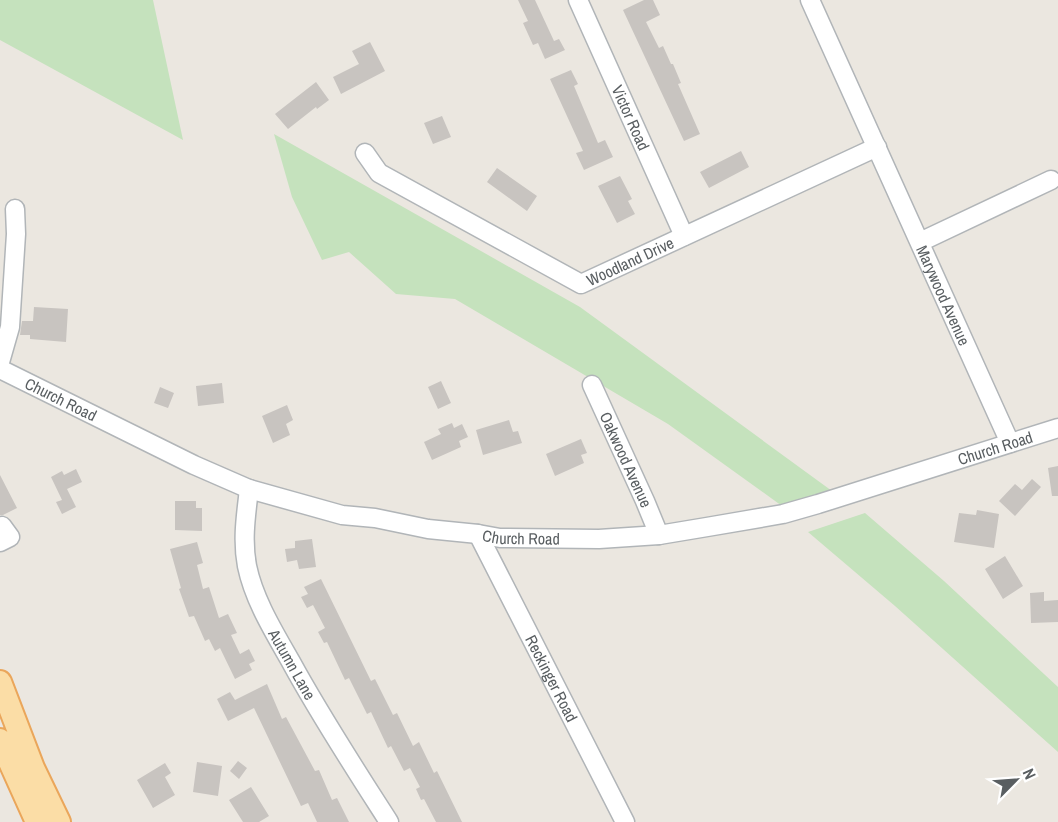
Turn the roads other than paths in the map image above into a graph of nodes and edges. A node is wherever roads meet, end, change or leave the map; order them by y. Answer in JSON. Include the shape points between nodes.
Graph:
{"nodes":[{"id":1,"x":578,"y":0,"type":"edge"},
{"id":2,"x":810,"y":0,"type":"edge"},
{"id":3,"x":877,"y":147,"type":"junction"},
{"id":4,"x":365,"y":153,"type":"dead end"},
{"id":5,"x":1051,"y":180,"type":"dead end"},
{"id":6,"x":15,"y":209,"type":"dead end"},
{"id":7,"x":684,"y":236,"type":"junction"},
{"id":8,"x":920,"y":242,"type":"junction"},
{"id":9,"x":0,"y":362,"type":"edge"},
{"id":10,"x":0,"y":369,"type":"edge"},
{"id":11,"x":592,"y":386,"type":"dead end"},
{"id":12,"x":1058,"y":428,"type":"edge"},
{"id":13,"x":1010,"y":442,"type":"junction"},
{"id":14,"x":249,"y":489,"type":"junction"},
{"id":15,"x":478,"y":534,"type":"junction"},
{"id":16,"x":658,"y":535,"type":"junction"},
{"id":17,"x":0,"y":682,"type":"edge"},
{"id":18,"x":0,"y":740,"type":"edge"},
{"id":19,"x":37,"y":822,"type":"edge"},
{"id":20,"x":59,"y":822,"type":"edge"},
{"id":21,"x":389,"y":822,"type":"edge"},
{"id":22,"x":625,"y":822,"type":"edge"}],
"edges":[{"from":1,"to":7,"type":"street","name":"Victor Road"},
{"from":2,"to":3,"type":"street","name":"Marywood Avenue"},
{"from":3,"to":7,"type":"street","name":"Woodland Drive"},
{"from":3,"to":8,"type":"street","name":"Marywood Avenue"},
{"from":4,"to":7,"type":"street","name":"Woodland Drive","via":[[379,173],[581,285]]},
{"from":5,"to":8,"type":"street"},
{"from":6,"to":9,"type":"street","via":[[10,327]]},
{"from":8,"to":13,"type":"street","name":"Marywood Avenue"},
{"from":10,"to":14,"type":"street","name":"Church Road"},
{"from":11,"to":16,"type":"street","name":"Oakwood Avenue"},
{"from":12,"to":13,"type":"street","name":"Church Road"},
{"from":13,"to":16,"type":"street","name":"Church Road","via":[[783,514]]},
{"from":14,"to":15,"type":"street","name":"Church Road","via":[[342,515]]},
{"from":14,"to":21,"type":"street","name":"Autumn Lane","via":[[244,536],[254,591],[316,706]]},
{"from":15,"to":16,"type":"street","name":"Church Road","via":[[523,539]]},
{"from":15,"to":22,"type":"street","name":"Reckinger Road"},
{"from":17,"to":20,"type":"main road"},
{"from":18,"to":19,"type":"main road"}]}
